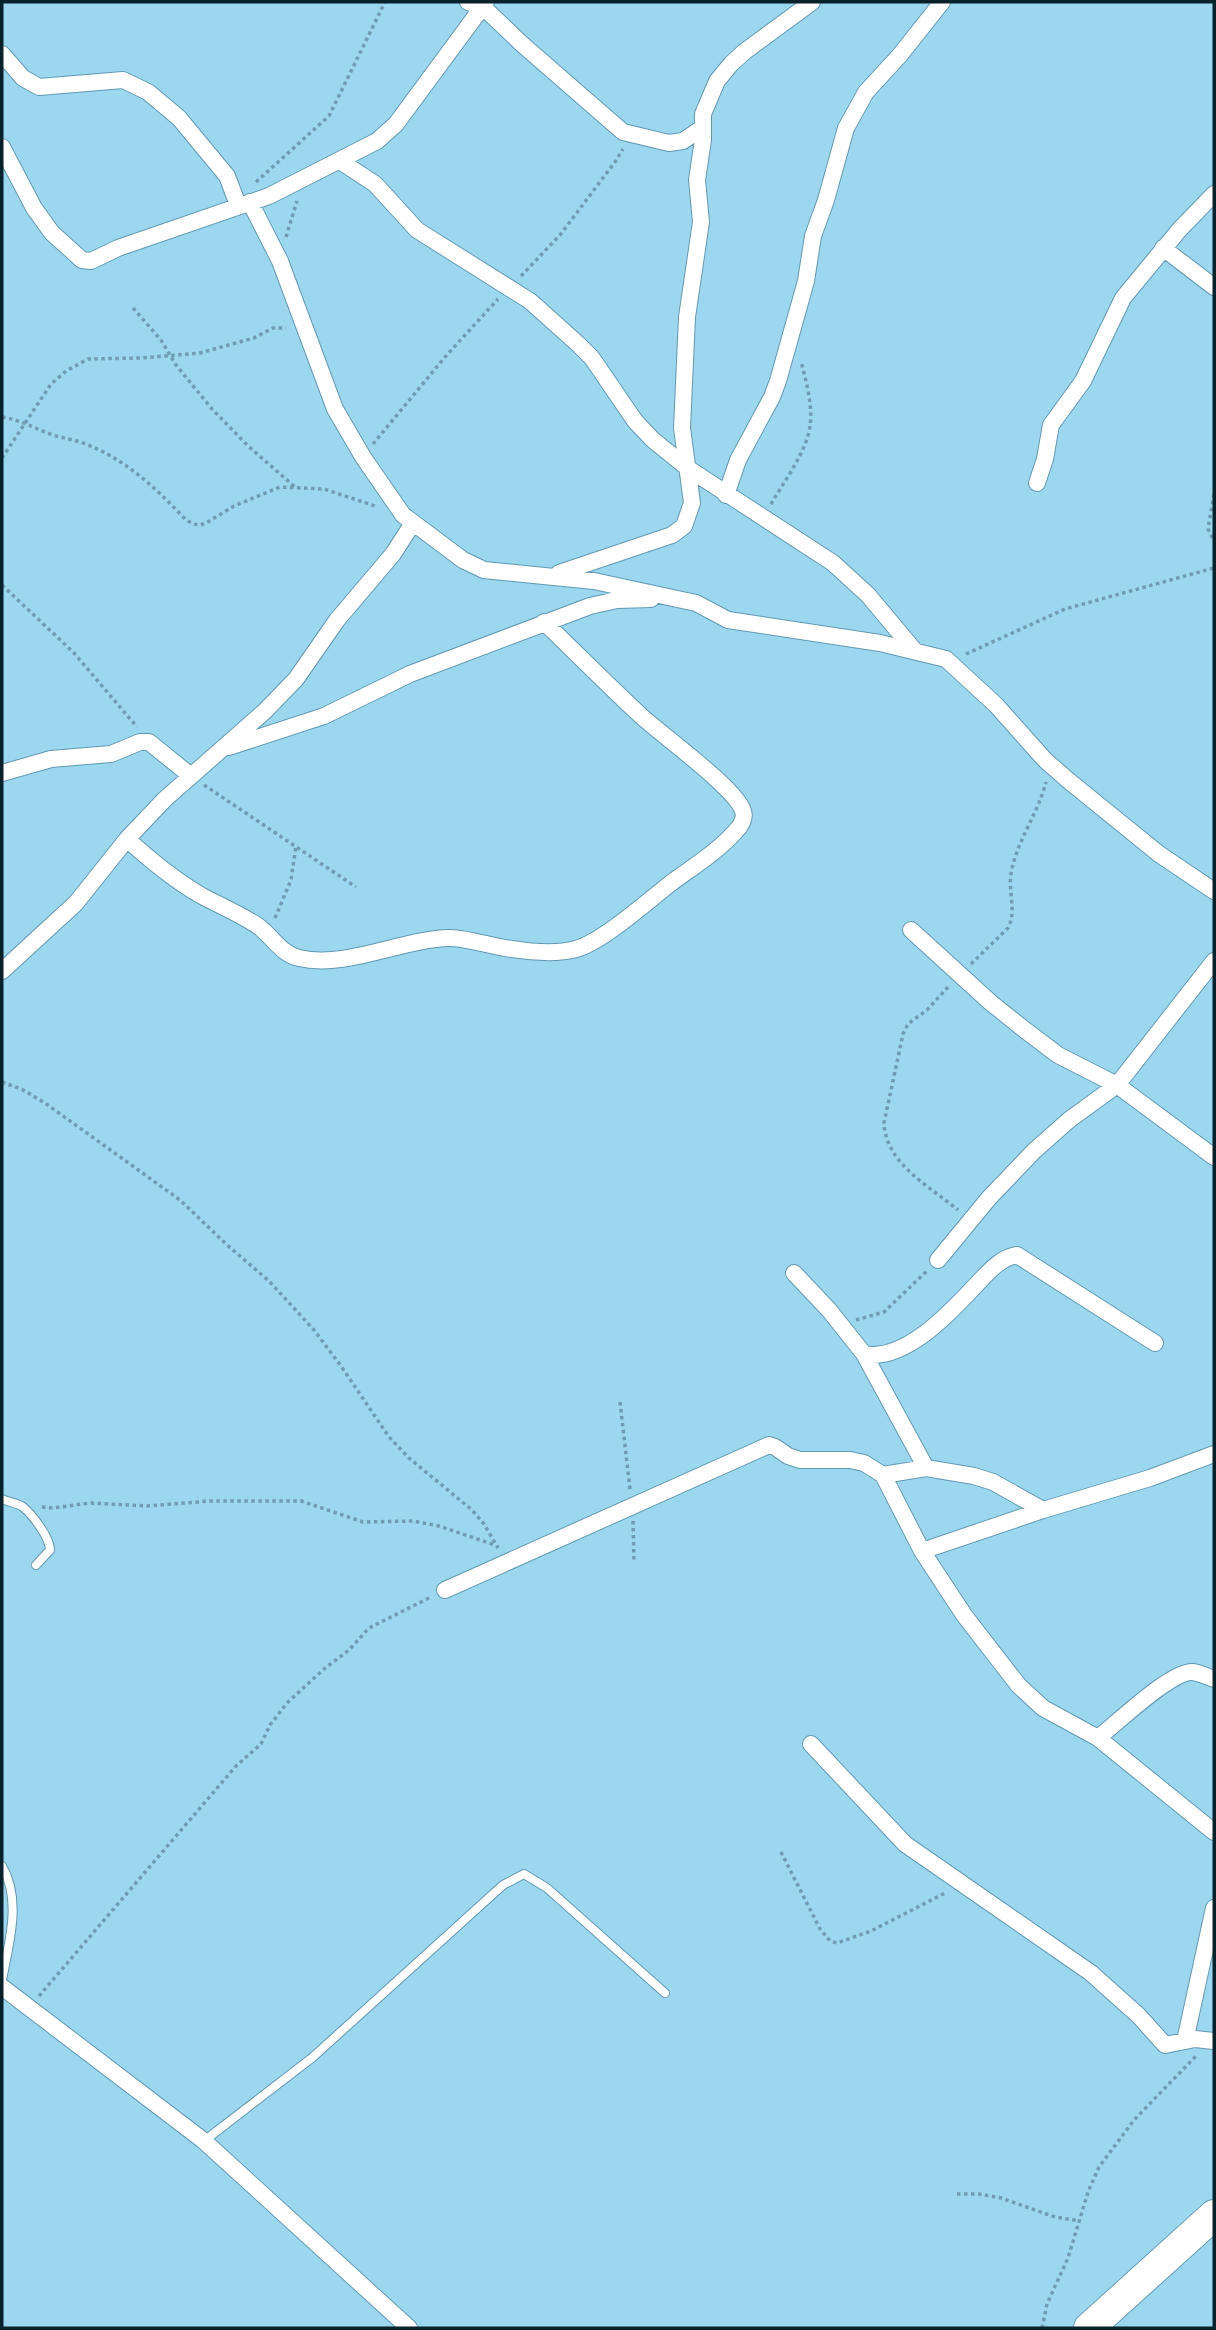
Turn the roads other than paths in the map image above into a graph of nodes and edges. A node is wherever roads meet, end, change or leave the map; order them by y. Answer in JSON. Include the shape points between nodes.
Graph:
{"nodes":[{"id":1,"x":812,"y":2,"type":"edge"},
{"id":2,"x":942,"y":2,"type":"edge"},
{"id":3,"x":479,"y":3,"type":"edge"},
{"id":4,"x":2,"y":54,"type":"edge"},
{"id":5,"x":702,"y":128,"type":"junction"},
{"id":6,"x":2,"y":147,"type":"edge"},
{"id":7,"x":340,"y":161,"type":"junction"},
{"id":8,"x":1214,"y":194,"type":"edge"},
{"id":9,"x":241,"y":202,"type":"junction"},
{"id":10,"x":1163,"y":248,"type":"junction"},
{"id":11,"x":1214,"y":287,"type":"edge"},
{"id":12,"x":689,"y":469,"type":"junction"},
{"id":13,"x":1037,"y":483,"type":"dead end"},
{"id":14,"x":726,"y":495,"type":"junction"},
{"id":15,"x":408,"y":519,"type":"junction"},
{"id":16,"x":550,"y":576,"type":"junction"},
{"id":17,"x":677,"y":598,"type":"junction"},
{"id":18,"x":544,"y":622,"type":"junction"},
{"id":19,"x":914,"y":650,"type":"junction"},
{"id":20,"x":220,"y":751,"type":"junction"},
{"id":21,"x":2,"y":773,"type":"edge"},
{"id":22,"x":191,"y":776,"type":"junction"},
{"id":23,"x":127,"y":838,"type":"junction"},
{"id":24,"x":1214,"y":891,"type":"edge"},
{"id":25,"x":911,"y":930,"type":"dead end"},
{"id":26,"x":1214,"y":961,"type":"edge"},
{"id":27,"x":2,"y":971,"type":"edge"},
{"id":28,"x":1117,"y":1085,"type":"junction"},
{"id":29,"x":1214,"y":1157,"type":"edge"},
{"id":30,"x":938,"y":1261,"type":"road end"},
{"id":31,"x":794,"y":1273,"type":"dead end"},
{"id":32,"x":1155,"y":1343,"type":"dead end"},
{"id":33,"x":864,"y":1354,"type":"junction"},
{"id":34,"x":1214,"y":1454,"type":"edge"},
{"id":35,"x":926,"y":1468,"type":"junction"},
{"id":36,"x":883,"y":1475,"type":"junction"},
{"id":37,"x":2,"y":1499,"type":"edge"},
{"id":38,"x":1043,"y":1510,"type":"junction"},
{"id":39,"x":922,"y":1551,"type":"junction"},
{"id":40,"x":36,"y":1565,"type":"dead end"},
{"id":41,"x":445,"y":1590,"type":"road end"},
{"id":42,"x":1214,"y":1679,"type":"edge"},
{"id":43,"x":1098,"y":1738,"type":"junction"},
{"id":44,"x":810,"y":1744,"type":"dead end"},
{"id":45,"x":1214,"y":1832,"type":"edge"},
{"id":46,"x":2,"y":1866,"type":"edge"},
{"id":47,"x":1214,"y":1908,"type":"edge"},
{"id":48,"x":2,"y":1980,"type":"edge"},
{"id":49,"x":2,"y":1987,"type":"edge"},
{"id":50,"x":665,"y":1993,"type":"dead end"},
{"id":51,"x":1185,"y":2040,"type":"junction"},
{"id":52,"x":1214,"y":2040,"type":"edge"},
{"id":53,"x":204,"y":2141,"type":"junction"},
{"id":54,"x":1214,"y":2215,"type":"edge"},
{"id":55,"x":410,"y":2328,"type":"edge"},
{"id":56,"x":1089,"y":2328,"type":"edge"}],
"edges":[{"from":1,"to":5,"type":"street","via":[[731,64],[712,91]]},
{"from":2,"to":14,"type":"street","via":[[852,114],[813,236],[806,281],[772,397],[738,460]]},
{"from":3,"to":5,"type":"street","via":[[620,130],[672,143]]},
{"from":3,"to":7,"type":"street","via":[[396,124],[377,141]]},
{"from":4,"to":9,"type":"street","via":[[23,78],[39,87],[123,80],[138,86],[179,118],[227,176]]},
{"from":5,"to":12,"type":"street","via":[[697,180],[701,222],[687,317],[682,428]]},
{"from":6,"to":9,"type":"street","via":[[41,218],[64,245],[87,262]]},
{"from":7,"to":9,"type":"street","via":[[269,196]]},
{"from":7,"to":12,"type":"street","via":[[375,184],[417,230],[530,301],[579,344],[642,429]]},
{"from":8,"to":10,"type":"street"},
{"from":9,"to":15,"type":"street","via":[[280,261],[335,410]]},
{"from":10,"to":11,"type":"street"},
{"from":10,"to":13,"type":"street","via":[[1124,298],[1083,381],[1051,425]]},
{"from":12,"to":14,"type":"street"},
{"from":12,"to":16,"type":"street","via":[[692,503],[679,531]]},
{"from":14,"to":19,"type":"street","via":[[833,563],[868,595]]},
{"from":15,"to":16,"type":"street","via":[[477,568]]},
{"from":15,"to":20,"type":"street","via":[[393,554],[337,620],[296,679]]},
{"from":16,"to":17,"type":"street","via":[[594,580]]},
{"from":17,"to":18,"type":"street","via":[[602,603]]},
{"from":17,"to":19,"type":"street","via":[[728,620]]},
{"from":18,"to":20,"type":"street","via":[[410,674],[324,716]]},
{"from":18,"to":23,"type":"street","via":[[639,714],[704,767],[744,813],[738,828],[721,846],[587,945],[534,951],[448,938],[354,957],[303,959],[286,953],[239,914],[163,871]]},
{"from":19,"to":24,"type":"street","via":[[950,661],[1045,760],[1159,854]]},
{"from":20,"to":22,"type":"street"},
{"from":21,"to":22,"type":"street","via":[[51,759],[111,754],[149,742]]},
{"from":22,"to":23,"type":"street"},
{"from":23,"to":27,"type":"street","via":[[76,903]]},
{"from":25,"to":28,"type":"street","via":[[990,1002],[1058,1055]]},
{"from":26,"to":28,"type":"street"},
{"from":28,"to":29,"type":"street"},
{"from":28,"to":30,"type":"street","via":[[1034,1151]]},
{"from":31,"to":33,"type":"street"},
{"from":32,"to":33,"type":"street","via":[[1017,1255],[998,1263],[899,1350],[877,1357]]},
{"from":33,"to":35,"type":"street"},
{"from":34,"to":38,"type":"street"},
{"from":35,"to":36,"type":"street"},
{"from":35,"to":38,"type":"street","via":[[993,1482]]},
{"from":36,"to":39,"type":"street"},
{"from":36,"to":41,"type":"street","via":[[864,1463],[800,1460],[769,1445]]},
{"from":37,"to":40,"type":"lane","via":[[22,1505],[50,1542],[50,1550]]},
{"from":38,"to":39,"type":"street"},
{"from":39,"to":43,"type":"street","via":[[1019,1686],[1043,1708]]},
{"from":42,"to":43,"type":"street","via":[[1194,1672],[1180,1674]]},
{"from":43,"to":45,"type":"street"},
{"from":44,"to":51,"type":"street","via":[[905,1844],[1099,1979],[1165,2045]]},
{"from":46,"to":48,"type":"lane","via":[[9,1878],[13,1925]]},
{"from":47,"to":51,"type":"street"},
{"from":49,"to":53,"type":"street"},
{"from":50,"to":53,"type":"lane","via":[[547,1888],[524,1874],[503,1885],[313,2057]]},
{"from":51,"to":52,"type":"street"},
{"from":53,"to":55,"type":"street"},
{"from":54,"to":56,"type":"highway"}]}
